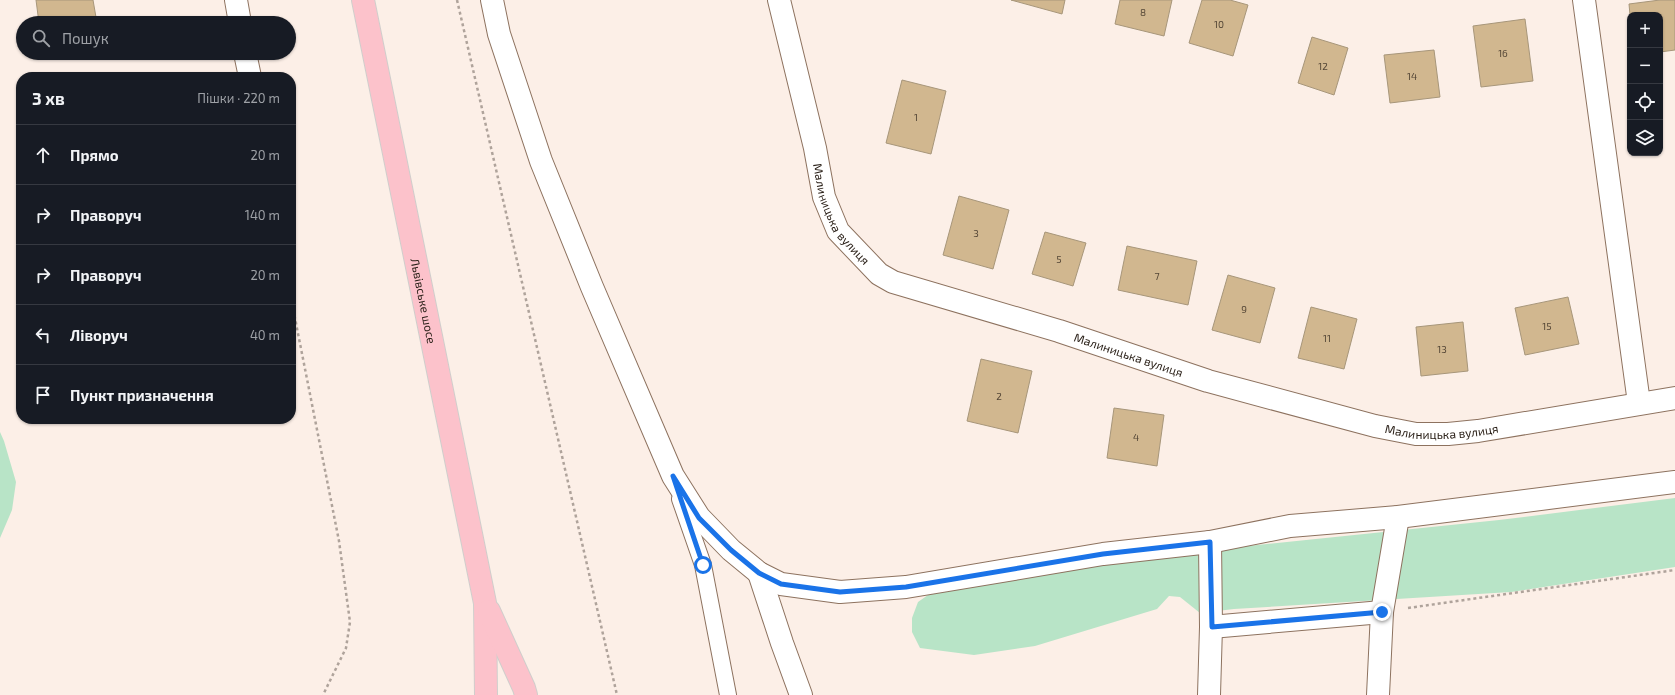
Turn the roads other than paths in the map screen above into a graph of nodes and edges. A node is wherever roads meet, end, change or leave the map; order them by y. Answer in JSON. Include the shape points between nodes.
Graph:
{"nodes":[{"id":1,"x":236,"y":0,"type":"edge"},
{"id":2,"x":363,"y":0,"type":"edge"},
{"id":3,"x":492,"y":0,"type":"edge"},
{"id":4,"x":779,"y":0,"type":"edge"},
{"id":5,"x":1584,"y":0,"type":"edge"},
{"id":6,"x":239,"y":16,"type":"edge"},
{"id":7,"x":247,"y":60,"type":"edge"},
{"id":8,"x":249,"y":72,"type":"edge"},
{"id":9,"x":1675,"y":398,"type":"edge"},
{"id":10,"x":1639,"y":403,"type":"junction"},
{"id":11,"x":673,"y":476,"type":"junction"},
{"id":12,"x":1675,"y":482,"type":"edge"},
{"id":13,"x":1398,"y":516,"type":"junction"},
{"id":14,"x":1210,"y":542,"type":"junction"},
{"id":15,"x":759,"y":573,"type":"junction"},
{"id":16,"x":485,"y":603,"type":"junction"},
{"id":17,"x":1382,"y":612,"type":"junction"},
{"id":18,"x":1212,"y":627,"type":"junction"},
{"id":19,"x":486,"y":695,"type":"edge"},
{"id":20,"x":526,"y":695,"type":"edge"},
{"id":21,"x":728,"y":695,"type":"edge"},
{"id":22,"x":801,"y":695,"type":"edge"},
{"id":23,"x":1209,"y":695,"type":"edge"},
{"id":24,"x":1378,"y":695,"type":"edge"}],
"edges":[{"from":1,"to":6,"type":"street"},
{"from":2,"to":16,"type":"main road","name":"Львівське шосе"},
{"from":3,"to":11,"type":"street","via":[[499,34],[541,161]]},
{"from":4,"to":10,"type":"street","name":"Малиницька вулиця","via":[[815,148],[824,197],[832,218],[838,232],[879,274],[893,282],[1059,331],[1208,381],[1354,421],[1416,434],[1478,431]]},
{"from":5,"to":10,"type":"street"},
{"from":7,"to":8,"type":"street"},
{"from":9,"to":10,"type":"street","name":"Малиницька вулиця"},
{"from":11,"to":15,"type":"street","via":[[699,518]]},
{"from":11,"to":21,"type":"lane","via":[[703,565]]},
{"from":12,"to":13,"type":"street"},
{"from":13,"to":14,"type":"street","via":[[1290,526]]},
{"from":13,"to":17,"type":"street"},
{"from":14,"to":15,"type":"street","via":[[1103,554],[906,587],[840,592],[781,584]]},
{"from":14,"to":18,"type":"street"},
{"from":15,"to":22,"type":"street"},
{"from":16,"to":19,"type":"main road","name":"Львівське шосе"},
{"from":16,"to":20,"type":"main road","name":"Львівське шосе"},
{"from":17,"to":18,"type":"street"},
{"from":17,"to":24,"type":"street"},
{"from":18,"to":23,"type":"street"}]}
